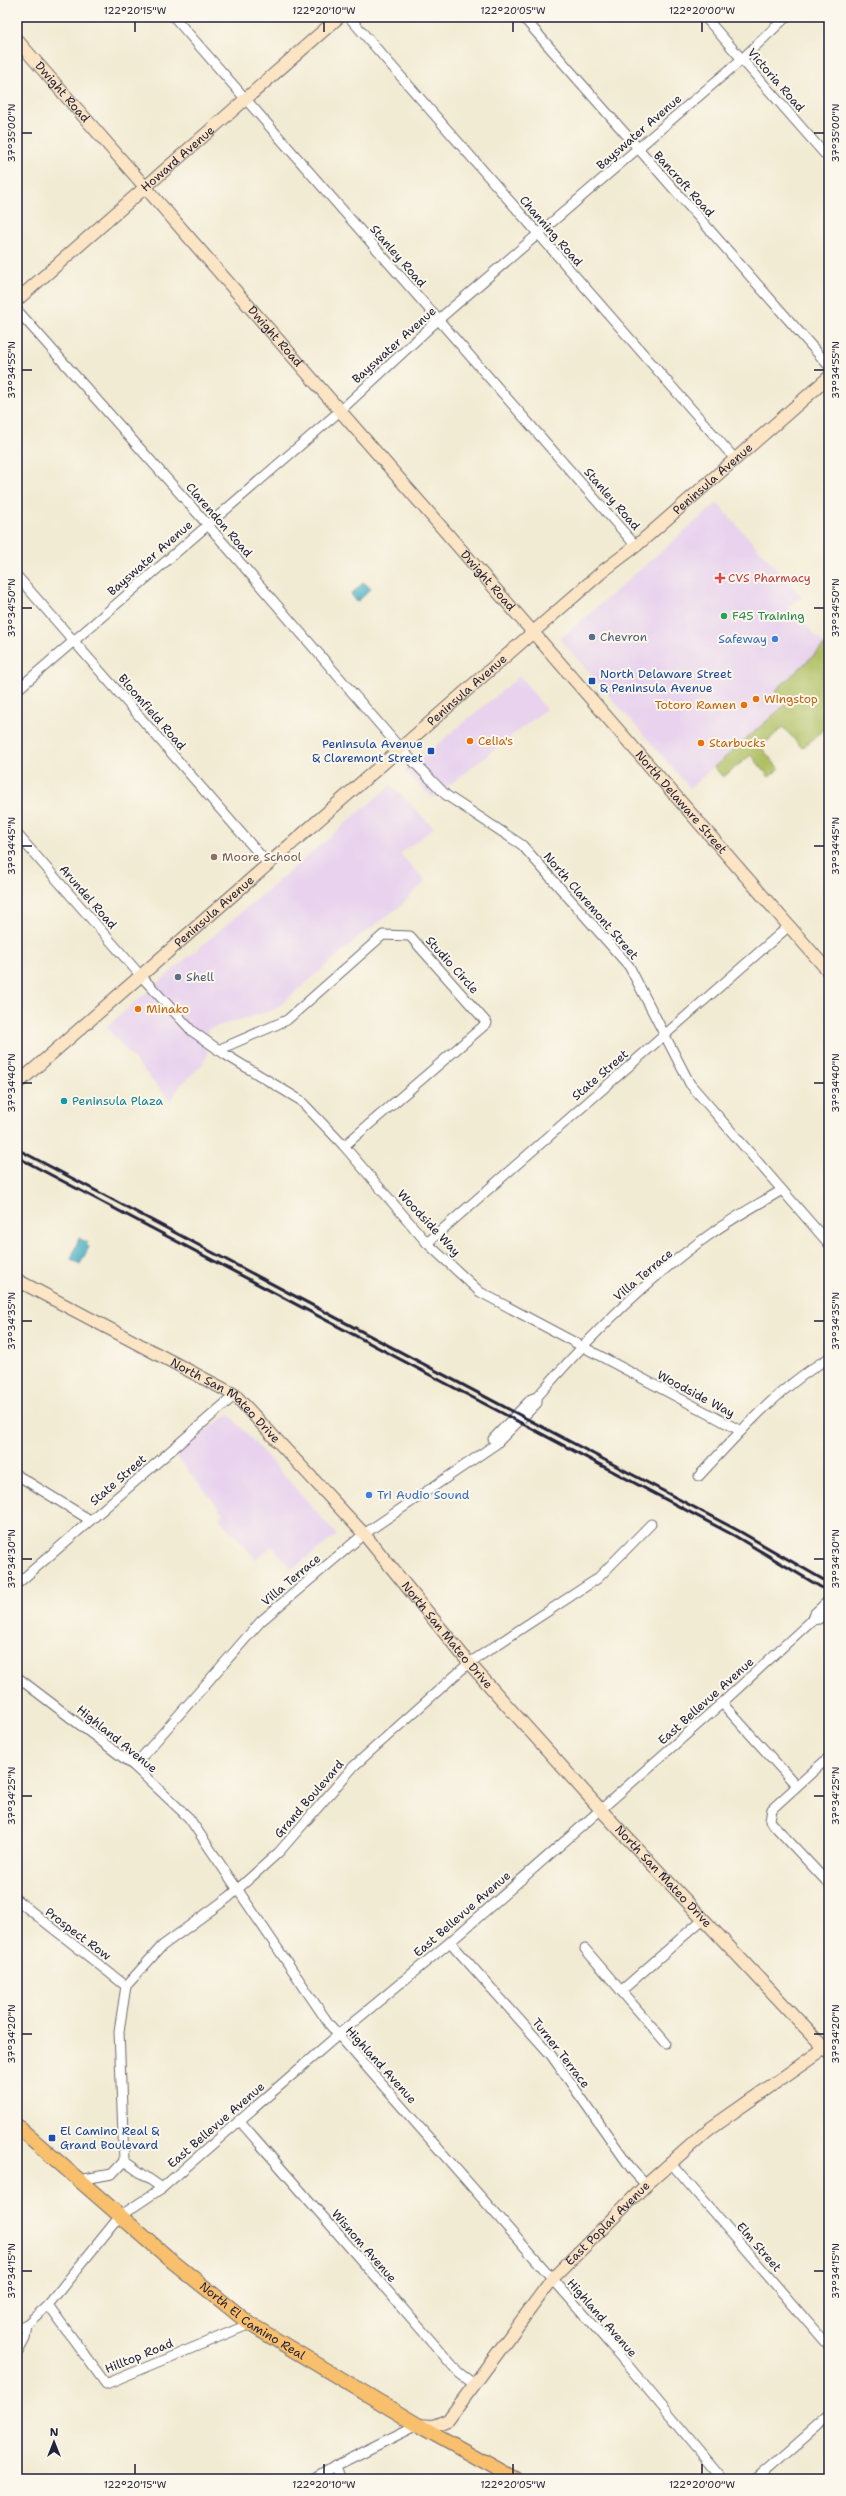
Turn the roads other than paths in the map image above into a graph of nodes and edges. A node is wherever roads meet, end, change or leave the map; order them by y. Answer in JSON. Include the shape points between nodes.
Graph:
{"nodes":[{"id":1,"x":174,"y":17,"type":"edge"},
{"id":2,"x":339,"y":17,"type":"edge"},
{"id":3,"x":349,"y":17,"type":"edge"},
{"id":4,"x":523,"y":17,"type":"edge"},
{"id":5,"x":705,"y":17,"type":"edge"},
{"id":6,"x":786,"y":17,"type":"edge"},
{"id":7,"x":17,"y":40,"type":"edge"},
{"id":8,"x":742,"y":59,"type":"junction"},
{"id":9,"x":245,"y":99,"type":"junction"},
{"id":10,"x":637,"y":150,"type":"junction"},
{"id":11,"x":829,"y":159,"type":"edge"},
{"id":12,"x":145,"y":186,"type":"junction"},
{"id":13,"x":539,"y":235,"type":"junction"},
{"id":14,"x":17,"y":300,"type":"edge"},
{"id":15,"x":17,"y":310,"type":"edge"},
{"id":16,"x":438,"y":320,"type":"junction"},
{"id":17,"x":829,"y":366,"type":"edge"},
{"id":18,"x":829,"y":377,"type":"edge"},
{"id":19,"x":341,"y":410,"type":"junction"},
{"id":20,"x":735,"y":459,"type":"junction"},
{"id":21,"x":207,"y":524,"type":"junction"},
{"id":22,"x":636,"y":546,"type":"junction"},
{"id":23,"x":17,"y":576,"type":"edge"},
{"id":24,"x":533,"y":633,"type":"junction"},
{"id":25,"x":74,"y":640,"type":"junction"},
{"id":26,"x":17,"y":690,"type":"edge"},
{"id":27,"x":400,"y":748,"type":"junction"},
{"id":28,"x":17,"y":834,"type":"edge"},
{"id":29,"x":269,"y":865,"type":"junction"},
{"id":30,"x":789,"y":926,"type":"junction"},
{"id":31,"x":829,"y":972,"type":"edge"},
{"id":32,"x":141,"y":976,"type":"junction"},
{"id":33,"x":664,"y":1036,"type":"junction"},
{"id":34,"x":218,"y":1050,"type":"junction"},
{"id":35,"x":17,"y":1084,"type":"edge"},
{"id":36,"x":344,"y":1146,"type":"junction"},
{"id":37,"x":782,"y":1190,"type":"junction"},
{"id":38,"x":427,"y":1243,"type":"junction"},
{"id":39,"x":829,"y":1244,"type":"edge"},
{"id":40,"x":17,"y":1280,"type":"edge"},
{"id":41,"x":580,"y":1347,"type":"junction"},
{"id":42,"x":829,"y":1358,"type":"edge"},
{"id":43,"x":235,"y":1395,"type":"junction"},
{"id":44,"x":741,"y":1431,"type":"junction"},
{"id":45,"x":17,"y":1475,"type":"edge"},
{"id":46,"x":699,"y":1476,"type":"dead end"},
{"id":47,"x":90,"y":1520,"type":"junction"},
{"id":48,"x":651,"y":1524,"type":"dead end"},
{"id":49,"x":364,"y":1534,"type":"junction"},
{"id":50,"x":17,"y":1584,"type":"edge"},
{"id":51,"x":829,"y":1600,"type":"edge"},
{"id":52,"x":829,"y":1610,"type":"edge"},
{"id":53,"x":812,"y":1620,"type":"junction"},
{"id":54,"x":469,"y":1663,"type":"junction"},
{"id":55,"x":17,"y":1677,"type":"edge"},
{"id":56,"x":722,"y":1703,"type":"junction"},
{"id":57,"x":829,"y":1757,"type":"edge"},
{"id":58,"x":134,"y":1766,"type":"junction"},
{"id":59,"x":796,"y":1785,"type":"junction"},
{"id":60,"x":601,"y":1810,"type":"junction"},
{"id":61,"x":829,"y":1884,"type":"edge"},
{"id":62,"x":237,"y":1890,"type":"junction"},
{"id":63,"x":17,"y":1900,"type":"edge"},
{"id":64,"x":703,"y":1918,"type":"junction"},
{"id":65,"x":450,"y":1942,"type":"junction"},
{"id":66,"x":585,"y":1949,"type":"dead end"},
{"id":67,"x":126,"y":1986,"type":"junction"},
{"id":68,"x":621,"y":1991,"type":"junction"},
{"id":69,"x":338,"y":2034,"type":"junction"},
{"id":70,"x":666,"y":2043,"type":"dead end"},
{"id":71,"x":827,"y":2048,"type":"edge"},
{"id":72,"x":239,"y":2120,"type":"junction"},
{"id":73,"x":17,"y":2126,"type":"edge"},
{"id":74,"x":124,"y":2161,"type":"junction"},
{"id":75,"x":670,"y":2163,"type":"junction"},
{"id":76,"x":79,"y":2180,"type":"junction"},
{"id":77,"x":646,"y":2185,"type":"junction"},
{"id":78,"x":162,"y":2188,"type":"junction"},
{"id":79,"x":120,"y":2216,"type":"junction"},
{"id":80,"x":553,"y":2278,"type":"junction"},
{"id":81,"x":48,"y":2305,"type":"junction"},
{"id":82,"x":27,"y":2324,"type":"junction"},
{"id":83,"x":250,"y":2324,"type":"junction"},
{"id":84,"x":17,"y":2328,"type":"edge"},
{"id":85,"x":829,"y":2347,"type":"edge"},
{"id":86,"x":17,"y":2354,"type":"edge"},
{"id":87,"x":474,"y":2384,"type":"junction"},
{"id":88,"x":829,"y":2416,"type":"edge"},
{"id":89,"x":418,"y":2425,"type":"junction"},
{"id":90,"x":335,"y":2466,"type":"junction"},
{"id":91,"x":314,"y":2479,"type":"edge"},
{"id":92,"x":342,"y":2479,"type":"edge"},
{"id":93,"x":515,"y":2479,"type":"edge"},
{"id":94,"x":722,"y":2479,"type":"edge"},
{"id":95,"x":757,"y":2479,"type":"edge"}],
"edges":[{"from":1,"to":9,"type":"street","name":"Stanley Road"},
{"from":2,"to":9,"type":"main road","name":"Howard Avenue"},
{"from":3,"to":13,"type":"street","name":"Channing Road"},
{"from":4,"to":10,"type":"street","name":"Bancroft Road"},
{"from":5,"to":8,"type":"street","name":"Victoria Road"},
{"from":6,"to":8,"type":"street","name":"Bayswater Avenue"},
{"from":7,"to":12,"type":"main road","name":"Dwight Road"},
{"from":8,"to":10,"type":"street","name":"Bayswater Avenue"},
{"from":8,"to":11,"type":"street","name":"Victoria Road"},
{"from":9,"to":12,"type":"main road","name":"Howard Avenue"},
{"from":9,"to":16,"type":"street","name":"Stanley Road"},
{"from":10,"to":13,"type":"street","name":"Bayswater Avenue"},
{"from":10,"to":17,"type":"street","name":"Bancroft Road"},
{"from":12,"to":14,"type":"main road","name":"Howard Avenue"},
{"from":12,"to":19,"type":"main road","name":"Dwight Road"},
{"from":13,"to":16,"type":"street","name":"Bayswater Avenue"},
{"from":13,"to":20,"type":"street","name":"Channing Road"},
{"from":15,"to":21,"type":"street","name":"Clarendon Road"},
{"from":16,"to":19,"type":"street","name":"Bayswater Avenue"},
{"from":16,"to":22,"type":"street","name":"Stanley Road"},
{"from":18,"to":20,"type":"main road","name":"Peninsula Avenue"},
{"from":19,"to":21,"type":"street","name":"Bayswater Avenue"},
{"from":19,"to":24,"type":"main road","name":"Dwight Road"},
{"from":20,"to":22,"type":"main road","name":"Peninsula Avenue"},
{"from":21,"to":25,"type":"street","name":"Bayswater Avenue"},
{"from":21,"to":27,"type":"street","name":"Clarendon Road"},
{"from":22,"to":24,"type":"main road","name":"Peninsula Avenue","via":[[603,571]]},
{"from":23,"to":25,"type":"street","name":"Bloomfield Road"},
{"from":24,"to":27,"type":"main road","name":"Peninsula Avenue"},
{"from":24,"to":30,"type":"main road","name":"North Delaware Street"},
{"from":25,"to":26,"type":"street","name":"Bayswater Avenue"},
{"from":25,"to":29,"type":"street","name":"Bloomfield Road"},
{"from":27,"to":29,"type":"main road","name":"Peninsula Avenue"},
{"from":27,"to":33,"type":"street","name":"North Claremont Street","via":[[446,795],[522,846],[629,966]]},
{"from":28,"to":32,"type":"street","name":"Arundel Road"},
{"from":29,"to":32,"type":"main road","name":"Peninsula Avenue"},
{"from":30,"to":31,"type":"main road","name":"North Delaware Street"},
{"from":30,"to":33,"type":"street","name":"State Street"},
{"from":32,"to":34,"type":"street","name":"Woodside Way","via":[[192,1031]]},
{"from":32,"to":35,"type":"main road","name":"Peninsula Avenue"},
{"from":33,"to":37,"type":"street","name":"North Claremont Street","via":[[690,1084]]},
{"from":33,"to":38,"type":"street","name":"State Street"},
{"from":34,"to":36,"type":"street","name":"Woodside Way","via":[[300,1100]]},
{"from":34,"to":36,"type":"street","name":"Studio Circle","via":[[287,1020],[383,936],[410,936],[487,1023]]},
{"from":36,"to":38,"type":"street","name":"Woodside Way"},
{"from":37,"to":39,"type":"street","name":"North Claremont Street"},
{"from":37,"to":41,"type":"street","name":"Villa Terrace","via":[[712,1233],[636,1295]]},
{"from":38,"to":41,"type":"street","name":"Woodside Way","via":[[480,1292]]},
{"from":40,"to":43,"type":"main road","name":"North San Mateo Drive"},
{"from":41,"to":44,"type":"street","name":"Woodside Way"},
{"from":41,"to":49,"type":"street","name":"Villa Terrace","via":[[537,1397],[531,1399],[492,1439],[492,1444]]},
{"from":42,"to":44,"type":"street","via":[[811,1368]]},
{"from":43,"to":47,"type":"street","name":"State Street"},
{"from":43,"to":49,"type":"main road","name":"North San Mateo Drive"},
{"from":44,"to":46,"type":"street"},
{"from":45,"to":47,"type":"street"},
{"from":47,"to":50,"type":"street","name":"State Street"},
{"from":48,"to":54,"type":"street","name":"Grand Boulevard","via":[[597,1579]]},
{"from":49,"to":54,"type":"main road","name":"North San Mateo Drive"},
{"from":49,"to":58,"type":"street","name":"Villa Terrace","via":[[261,1620]]},
{"from":51,"to":53,"type":"street","name":"East Bellevue Avenue","via":[[815,1613]]},
{"from":52,"to":53,"type":"street","name":"East Bellevue Avenue","via":[[819,1619]]},
{"from":53,"to":56,"type":"street","name":"East Bellevue Avenue"},
{"from":54,"to":60,"type":"main road","name":"North San Mateo Drive"},
{"from":54,"to":62,"type":"street","name":"Grand Boulevard","via":[[354,1766],[279,1852]]},
{"from":55,"to":58,"type":"street","name":"Highland Avenue"},
{"from":56,"to":59,"type":"street"},
{"from":56,"to":60,"type":"street","name":"East Bellevue Avenue"},
{"from":57,"to":59,"type":"street"},
{"from":58,"to":62,"type":"street","name":"Highland Avenue","via":[[189,1818]]},
{"from":59,"to":61,"type":"street","via":[[772,1808],[770,1821]]},
{"from":60,"to":64,"type":"main road","name":"North San Mateo Drive"},
{"from":60,"to":65,"type":"street","name":"East Bellevue Avenue"},
{"from":62,"to":67,"type":"street","name":"Grand Boulevard","via":[[162,1946]]},
{"from":62,"to":69,"type":"street","name":"Highland Avenue"},
{"from":63,"to":67,"type":"street","name":"Prospect Row"},
{"from":64,"to":68,"type":"street"},
{"from":64,"to":71,"type":"main road","name":"North San Mateo Drive"},
{"from":65,"to":69,"type":"street","name":"East Bellevue Avenue"},
{"from":65,"to":77,"type":"street","name":"Turner Terrace","via":[[551,2055],[633,2171]]},
{"from":66,"to":68,"type":"street"},
{"from":67,"to":74,"type":"street","via":[[119,2031]]},
{"from":68,"to":70,"type":"street"},
{"from":69,"to":72,"type":"street","name":"East Bellevue Avenue"},
{"from":69,"to":80,"type":"street","name":"Highland Avenue"},
{"from":71,"to":75,"type":"main road","name":"East Poplar Avenue","via":[[708,2130]]},
{"from":72,"to":78,"type":"street","name":"East Bellevue Avenue"},
{"from":72,"to":87,"type":"street","name":"Wisnom Avenue","via":[[459,2373]]},
{"from":73,"to":76,"type":"main road","name":"North El Camino Real"},
{"from":74,"to":76,"type":"street","via":[[112,2174]]},
{"from":74,"to":78,"type":"street"},
{"from":75,"to":77,"type":"main road","name":"East Poplar Avenue"},
{"from":75,"to":85,"type":"street","name":"Elm Street"},
{"from":76,"to":79,"type":"main road","name":"North El Camino Real"},
{"from":77,"to":80,"type":"main road","name":"East Poplar Avenue"},
{"from":78,"to":79,"type":"street","name":"East Bellevue Avenue"},
{"from":79,"to":81,"type":"street","name":"East Bellevue Avenue"},
{"from":79,"to":83,"type":"main road","name":"North El Camino Real"},
{"from":80,"to":87,"type":"main road","name":"East Poplar Avenue"},
{"from":80,"to":94,"type":"street","name":"Highland Avenue"},
{"from":81,"to":82,"type":"street","name":"East Bellevue Avenue"},
{"from":81,"to":83,"type":"street","name":"Hilltop Road","via":[[106,2384]]},
{"from":82,"to":84,"type":"street"},
{"from":82,"to":86,"type":"street","via":[[25,2339]]},
{"from":83,"to":89,"type":"main road","name":"North El Camino Real"},
{"from":87,"to":89,"type":"main road","name":"East Poplar Avenue","via":[[448,2420],[433,2426]]},
{"from":88,"to":95,"type":"street"},
{"from":89,"to":90,"type":"street"},
{"from":89,"to":93,"type":"main road","name":"North El Camino Real"},
{"from":90,"to":91,"type":"street"},
{"from":90,"to":92,"type":"street"}]}
